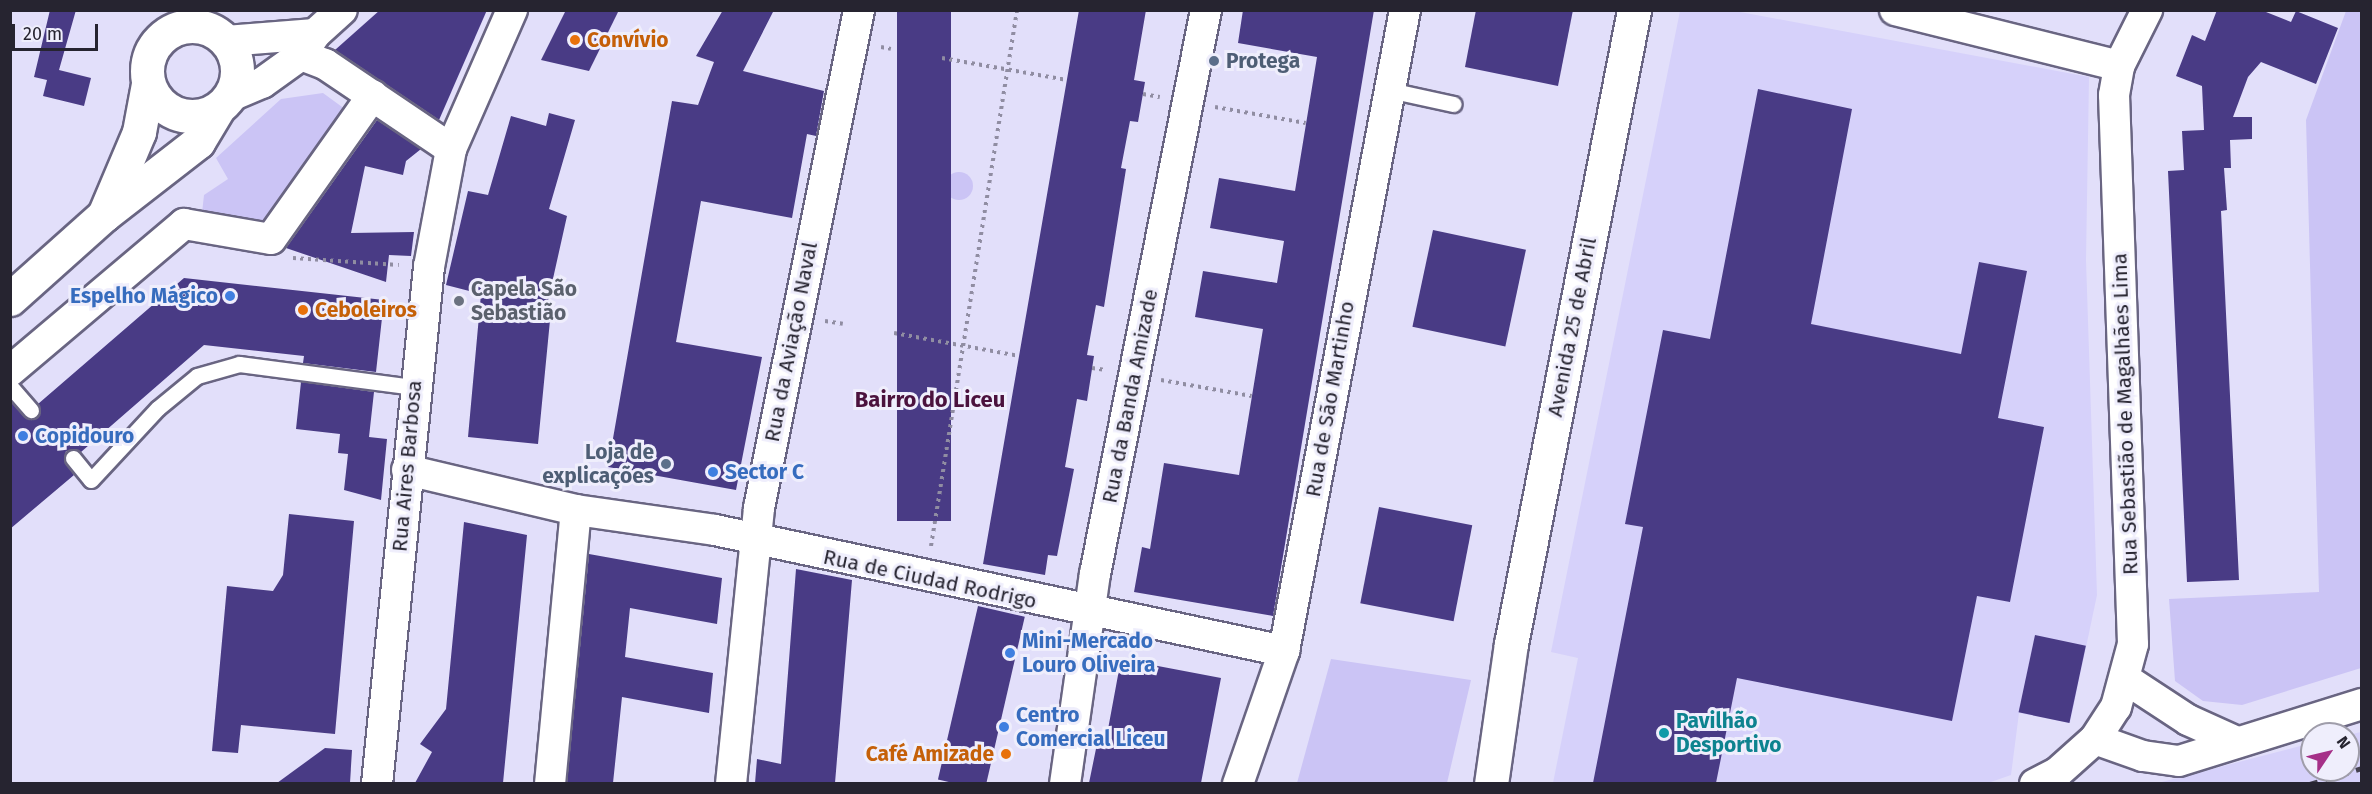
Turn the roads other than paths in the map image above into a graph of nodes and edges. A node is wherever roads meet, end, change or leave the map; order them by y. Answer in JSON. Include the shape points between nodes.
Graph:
{"nodes":[{"id":1,"x":342,"y":10,"type":"edge"},
{"id":2,"x":512,"y":10,"type":"edge"},
{"id":3,"x":859,"y":10,"type":"edge"},
{"id":4,"x":1206,"y":10,"type":"edge"},
{"id":5,"x":1405,"y":10,"type":"edge"},
{"id":6,"x":1634,"y":10,"type":"edge"},
{"id":7,"x":1895,"y":10,"type":"edge"},
{"id":8,"x":2146,"y":10,"type":"edge"},
{"id":9,"x":162,"y":25,"type":"edge"},
{"id":10,"x":213,"y":27,"type":"edge"},
{"id":11,"x":308,"y":44,"type":"junction"},
{"id":12,"x":2119,"y":66,"type":"junction"},
{"id":13,"x":148,"y":84,"type":"junction"},
{"id":14,"x":1389,"y":90,"type":"junction"},
{"id":15,"x":374,"y":95,"type":"junction"},
{"id":16,"x":224,"y":103,"type":"junction"},
{"id":17,"x":1453,"y":104,"type":"dead end"},
{"id":18,"x":451,"y":149,"type":"junction"},
{"id":19,"x":104,"y":215,"type":"junction"},
{"id":20,"x":10,"y":299,"type":"edge"},
{"id":21,"x":15,"y":359,"type":"edge"},
{"id":22,"x":10,"y":386,"type":"edge"},
{"id":23,"x":414,"y":387,"type":"junction"},
{"id":24,"x":31,"y":410,"type":"dead end"},
{"id":25,"x":73,"y":458,"type":"dead end"},
{"id":26,"x":407,"y":470,"type":"junction"},
{"id":27,"x":576,"y":510,"type":"junction"},
{"id":28,"x":755,"y":540,"type":"junction"},
{"id":29,"x":1089,"y":612,"type":"junction"},
{"id":30,"x":1511,"y":644,"type":"junction"},
{"id":31,"x":1284,"y":651,"type":"junction"},
{"id":32,"x":2127,"y":680,"type":"junction"},
{"id":33,"x":2361,"y":704,"type":"edge"},
{"id":34,"x":2095,"y":738,"type":"junction"},
{"id":35,"x":2237,"y":742,"type":"junction"},
{"id":36,"x":377,"y":783,"type":"edge"},
{"id":37,"x":550,"y":783,"type":"edge"},
{"id":38,"x":731,"y":783,"type":"edge"},
{"id":39,"x":1065,"y":783,"type":"edge"},
{"id":40,"x":1238,"y":783,"type":"edge"},
{"id":41,"x":1468,"y":783,"type":"edge"},
{"id":42,"x":1491,"y":783,"type":"edge"},
{"id":43,"x":2035,"y":783,"type":"edge"}],
"edges":[{"from":1,"to":11,"type":"street"},
{"from":2,"to":18,"type":"street","name":"Rua Aires Barbosa"},
{"from":3,"to":28,"type":"street","name":"Rua da Aviação Naval","via":[[794,317]]},
{"from":4,"to":29,"type":"street","name":"Rua da Banda Amizade"},
{"from":5,"to":14,"type":"street","name":"Rua de São Martinho"},
{"from":6,"to":30,"type":"street","name":"Avenida 25 de Abril"},
{"from":7,"to":12,"type":"street"},
{"from":8,"to":12,"type":"street","name":"Rua Sebastião de Magalhães Lima"},
{"from":9,"to":10,"type":"street"},
{"from":9,"to":13,"type":"street","via":[[148,61]]},
{"from":10,"to":11,"type":"street"},
{"from":10,"to":16,"type":"street","via":[[238,68]]},
{"from":11,"to":15,"type":"street"},
{"from":11,"to":16,"type":"street","via":[[262,83]]},
{"from":12,"to":32,"type":"street","name":"Rua Sebastião de Magalhães Lima","via":[[2114,95],[2133,644]]},
{"from":13,"to":16,"type":"street","via":[[164,108],[176,114],[204,116]]},
{"from":13,"to":19,"type":"street","via":[[139,132]]},
{"from":14,"to":17,"type":"lane"},
{"from":14,"to":31,"type":"street","name":"Rua de São Martinho"},
{"from":15,"to":18,"type":"street"},
{"from":15,"to":21,"type":"street","via":[[271,239],[184,224]]},
{"from":16,"to":19,"type":"street","via":[[198,142]]},
{"from":18,"to":23,"type":"street","name":"Rua Aires Barbosa","via":[[429,267]]},
{"from":19,"to":20,"type":"street"},
{"from":22,"to":24,"type":"lane"},
{"from":23,"to":25,"type":"lane","via":[[239,364],[197,376],[158,408],[91,480]]},
{"from":23,"to":26,"type":"street","name":"Rua Aires Barbosa"},
{"from":26,"to":27,"type":"street","name":"Rua de Ciudad Rodrigo"},
{"from":26,"to":36,"type":"street","name":"Rua Aires Barbosa"},
{"from":27,"to":28,"type":"street","name":"Rua de Ciudad Rodrigo"},
{"from":27,"to":37,"type":"street"},
{"from":28,"to":29,"type":"street","name":"Rua de Ciudad Rodrigo"},
{"from":28,"to":38,"type":"street","name":"Rua da Aviação Naval"},
{"from":29,"to":31,"type":"street","name":"Rua de Ciudad Rodrigo"},
{"from":29,"to":39,"type":"street","name":"Rua da Banda Amizade"},
{"from":30,"to":41,"type":"street","name":"Avenida 25 de Abril"},
{"from":30,"to":42,"type":"street","name":"Avenida 25 de Abril"},
{"from":31,"to":40,"type":"street","name":"Rua de São Martinho"},
{"from":32,"to":34,"type":"street","name":"Rua Sebastião de Magalhães Lima"},
{"from":32,"to":35,"type":"street","via":[[2188,720]]},
{"from":33,"to":35,"type":"street"},
{"from":34,"to":35,"type":"street","via":[[2142,756],[2179,761]]},
{"from":34,"to":43,"type":"street","name":"Rua Sebastião de Magalhães Lima","via":[[2057,773]]}]}
